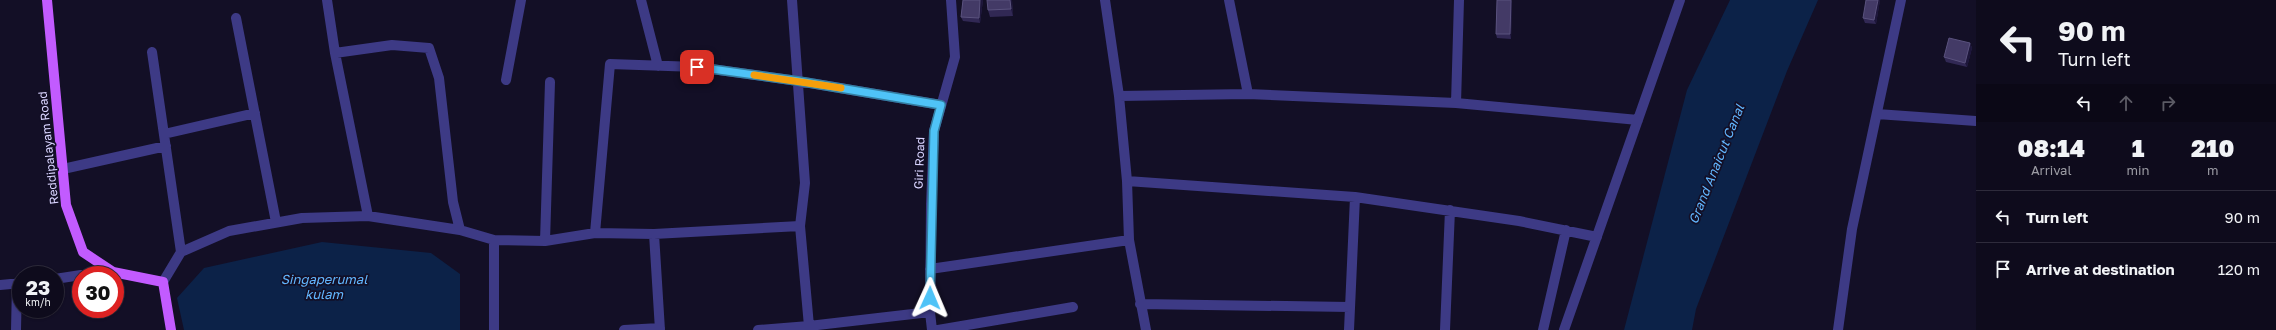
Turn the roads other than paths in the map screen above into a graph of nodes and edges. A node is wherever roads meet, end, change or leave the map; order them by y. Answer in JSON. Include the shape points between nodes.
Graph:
{"nodes":[{"id":1,"x":47,"y":0,"type":"edge"},
{"id":2,"x":327,"y":0,"type":"edge"},
{"id":3,"x":520,"y":0,"type":"edge"},
{"id":4,"x":641,"y":0,"type":"edge"},
{"id":5,"x":792,"y":0,"type":"edge"},
{"id":6,"x":951,"y":0,"type":"edge"},
{"id":7,"x":1105,"y":0,"type":"edge"},
{"id":8,"x":1229,"y":0,"type":"edge"},
{"id":9,"x":1459,"y":0,"type":"edge"},
{"id":10,"x":1680,"y":0,"type":"edge"},
{"id":11,"x":1901,"y":0,"type":"edge"},
{"id":12,"x":236,"y":18,"type":"dead end"},
{"id":13,"x":152,"y":52,"type":"dead end"},
{"id":14,"x":335,"y":53,"type":"junction"},
{"id":15,"x":658,"y":66,"type":"junction"},
{"id":16,"x":506,"y":80,"type":"dead end"},
{"id":17,"x":798,"y":81,"type":"junction"},
{"id":18,"x":550,"y":82,"type":"dead end"},
{"id":19,"x":1248,"y":94,"type":"junction"},
{"id":20,"x":1119,"y":96,"type":"junction"},
{"id":21,"x":1456,"y":103,"type":"junction"},
{"id":22,"x":941,"y":105,"type":"junction"},
{"id":23,"x":255,"y":113,"type":"junction"},
{"id":24,"x":1877,"y":114,"type":"junction"},
{"id":25,"x":1638,"y":120,"type":"junction"},
{"id":26,"x":1976,"y":121,"type":"edge"},
{"id":27,"x":164,"y":134,"type":"junction"},
{"id":28,"x":166,"y":146,"type":"junction"},
{"id":29,"x":63,"y":169,"type":"junction"},
{"id":30,"x":1127,"y":181,"type":"junction"},
{"id":31,"x":1355,"y":197,"type":"junction"},
{"id":32,"x":1450,"y":210,"type":"junction"},
{"id":33,"x":368,"y":216,"type":"junction"},
{"id":34,"x":276,"y":222,"type":"junction"},
{"id":35,"x":800,"y":226,"type":"junction"},
{"id":36,"x":460,"y":230,"type":"junction"},
{"id":37,"x":1566,"y":230,"type":"junction"},
{"id":38,"x":596,"y":233,"type":"junction"},
{"id":39,"x":654,"y":234,"type":"junction"},
{"id":40,"x":1597,"y":236,"type":"junction"},
{"id":41,"x":494,"y":240,"type":"junction"},
{"id":42,"x":1129,"y":240,"type":"junction"},
{"id":43,"x":545,"y":241,"type":"junction"},
{"id":44,"x":181,"y":252,"type":"junction"},
{"id":45,"x":104,"y":266,"type":"edge"},
{"id":46,"x":930,"y":269,"type":"junction"},
{"id":47,"x":124,"y":274,"type":"edge"},
{"id":48,"x":163,"y":282,"type":"junction"},
{"id":49,"x":12,"y":284,"type":"edge"},
{"id":50,"x":0,"y":285,"type":"edge"},
{"id":51,"x":1140,"y":304,"type":"junction"},
{"id":52,"x":1073,"y":307,"type":"dead end"},
{"id":53,"x":1350,"y":307,"type":"junction"},
{"id":54,"x":930,"y":312,"type":"junction"},
{"id":55,"x":17,"y":318,"type":"edge"},
{"id":56,"x":809,"y":326,"type":"junction"},
{"id":57,"x":660,"y":329,"type":"edge"},
{"id":58,"x":16,"y":330,"type":"edge"},
{"id":59,"x":171,"y":330,"type":"edge"},
{"id":60,"x":494,"y":330,"type":"edge"},
{"id":61,"x":624,"y":330,"type":"edge"},
{"id":62,"x":758,"y":330,"type":"edge"},
{"id":63,"x":769,"y":330,"type":"edge"},
{"id":64,"x":932,"y":330,"type":"edge"},
{"id":65,"x":938,"y":330,"type":"edge"},
{"id":66,"x":1146,"y":330,"type":"edge"},
{"id":67,"x":1349,"y":330,"type":"edge"},
{"id":68,"x":1445,"y":330,"type":"edge"},
{"id":69,"x":1542,"y":330,"type":"edge"},
{"id":70,"x":1564,"y":330,"type":"edge"},
{"id":71,"x":1838,"y":330,"type":"edge"}],
"edges":[{"from":1,"to":29,"type":"main road","name":"Reddipalayam Road"},
{"from":2,"to":14,"type":"street"},
{"from":3,"to":16,"type":"street"},
{"from":4,"to":15,"type":"street"},
{"from":5,"to":17,"type":"street"},
{"from":6,"to":22,"type":"street","name":"Giri Road","via":[[955,58]]},
{"from":7,"to":20,"type":"street"},
{"from":8,"to":19,"type":"street"},
{"from":9,"to":21,"type":"street"},
{"from":10,"to":25,"type":"street"},
{"from":11,"to":24,"type":"street"},
{"from":12,"to":23,"type":"street"},
{"from":13,"to":27,"type":"street"},
{"from":14,"to":33,"type":"street"},
{"from":14,"to":36,"type":"street","via":[[392,45],[429,48],[439,78],[453,202]]},
{"from":15,"to":17,"type":"street","via":[[697,67]]},
{"from":15,"to":38,"type":"street","via":[[610,64]]},
{"from":17,"to":22,"type":"street"},
{"from":17,"to":35,"type":"street","via":[[805,183]]},
{"from":18,"to":43,"type":"street"},
{"from":19,"to":20,"type":"street"},
{"from":19,"to":21,"type":"street"},
{"from":20,"to":30,"type":"street"},
{"from":21,"to":25,"type":"street"},
{"from":22,"to":46,"type":"street","name":"Giri Road","via":[[934,131]]},
{"from":23,"to":27,"type":"street"},
{"from":23,"to":34,"type":"street"},
{"from":24,"to":26,"type":"street"},
{"from":24,"to":71,"type":"street","via":[[1852,229]]},
{"from":25,"to":40,"type":"street"},
{"from":27,"to":28,"type":"street"},
{"from":28,"to":29,"type":"street"},
{"from":28,"to":44,"type":"street"},
{"from":29,"to":45,"type":"main road","name":"Reddipalayam Road","via":[[66,204],[83,252]]},
{"from":30,"to":31,"type":"street"},
{"from":30,"to":42,"type":"street"},
{"from":31,"to":32,"type":"street"},
{"from":31,"to":53,"type":"street"},
{"from":32,"to":37,"type":"street"},
{"from":32,"to":68,"type":"street"},
{"from":33,"to":34,"type":"street","via":[[302,218]]},
{"from":33,"to":36,"type":"street"},
{"from":34,"to":44,"type":"street","via":[[229,231]]},
{"from":35,"to":39,"type":"street"},
{"from":35,"to":56,"type":"street"},
{"from":36,"to":41,"type":"street"},
{"from":37,"to":40,"type":"street"},
{"from":37,"to":69,"type":"street"},
{"from":38,"to":39,"type":"street"},
{"from":38,"to":43,"type":"street"},
{"from":39,"to":57,"type":"street"},
{"from":40,"to":70,"type":"street"},
{"from":41,"to":43,"type":"street"},
{"from":41,"to":60,"type":"street"},
{"from":42,"to":46,"type":"street"},
{"from":42,"to":51,"type":"street"},
{"from":44,"to":48,"type":"street"},
{"from":46,"to":54,"type":"street","name":"Giri Road"},
{"from":47,"to":48,"type":"main road","name":"Reddipalayam Road"},
{"from":48,"to":59,"type":"main road"},
{"from":49,"to":50,"type":"street"},
{"from":51,"to":53,"type":"street"},
{"from":51,"to":66,"type":"street"},
{"from":52,"to":65,"type":"street"},
{"from":53,"to":67,"type":"street"},
{"from":54,"to":56,"type":"street"},
{"from":54,"to":64,"type":"street","name":"Giri Road"},
{"from":55,"to":58,"type":"street"},
{"from":56,"to":63,"type":"street"},
{"from":57,"to":61,"type":"street"},
{"from":62,"to":63,"type":"street"}]}
